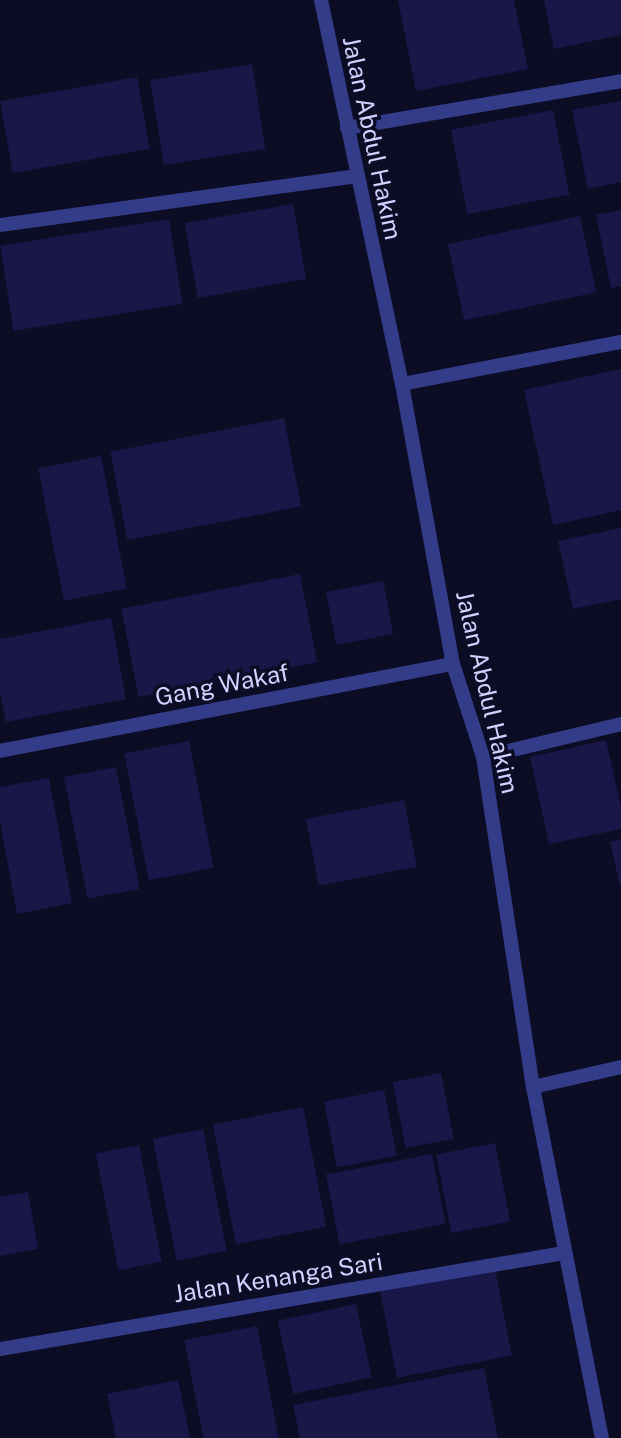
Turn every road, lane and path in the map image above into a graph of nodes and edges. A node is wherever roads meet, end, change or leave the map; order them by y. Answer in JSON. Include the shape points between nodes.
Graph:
{"nodes":[{"id":1,"x":321,"y":0,"type":"edge"},
{"id":2,"x":621,"y":81,"type":"edge"},
{"id":3,"x":347,"y":128,"type":"junction"},
{"id":4,"x":356,"y":176,"type":"junction"},
{"id":5,"x":0,"y":225,"type":"edge"},
{"id":6,"x":621,"y":342,"type":"edge"},
{"id":7,"x":402,"y":384,"type":"junction"},
{"id":8,"x":453,"y":664,"type":"junction"},
{"id":9,"x":621,"y":724,"type":"edge"},
{"id":10,"x":0,"y":751,"type":"edge"},
{"id":11,"x":483,"y":757,"type":"junction"},
{"id":12,"x":621,"y":1067,"type":"edge"},
{"id":13,"x":533,"y":1087,"type":"junction"},
{"id":14,"x":564,"y":1253,"type":"junction"},
{"id":15,"x":0,"y":1349,"type":"edge"},
{"id":16,"x":602,"y":1438,"type":"edge"}],
"edges":[{"from":1,"to":3,"type":"street","name":"Jalan Abdul Hakim"},
{"from":2,"to":3,"type":"street"},
{"from":3,"to":4,"type":"street","name":"Jalan Abdul Hakim"},
{"from":4,"to":5,"type":"street"},
{"from":4,"to":7,"type":"street","name":"Jalan Abdul Hakim"},
{"from":6,"to":7,"type":"street"},
{"from":7,"to":8,"type":"street","name":"Jalan Abdul Hakim"},
{"from":8,"to":10,"type":"street","name":"Gang Wakaf"},
{"from":8,"to":11,"type":"street","name":"Jalan Abdul Hakim"},
{"from":9,"to":11,"type":"street"},
{"from":11,"to":13,"type":"street","name":"Jalan Abdul Hakim"},
{"from":12,"to":13,"type":"street"},
{"from":13,"to":14,"type":"street","name":"Jalan Abdul Hakim"},
{"from":14,"to":15,"type":"street","name":"Jalan Kenanga Sari"},
{"from":14,"to":16,"type":"street","name":"Jalan Abdul Hakim"}]}
